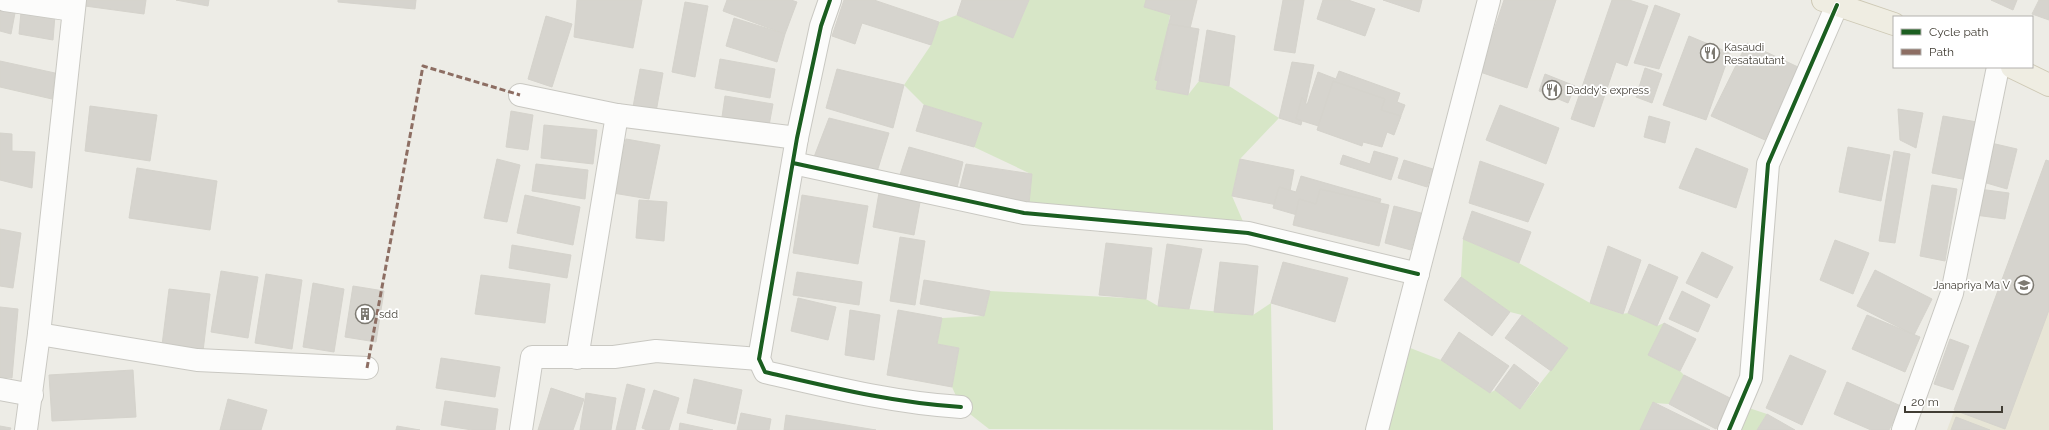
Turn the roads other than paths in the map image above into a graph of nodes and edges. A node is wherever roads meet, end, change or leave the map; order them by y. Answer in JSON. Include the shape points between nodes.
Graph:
{"nodes":[{"id":1,"x":5,"y":0,"type":"edge"},
{"id":2,"x":830,"y":0,"type":"edge"},
{"id":3,"x":1489,"y":0,"type":"edge"},
{"id":4,"x":1830,"y":2,"type":"edge"},
{"id":5,"x":74,"y":5,"type":"edge"},
{"id":6,"x":1893,"y":24,"type":"edge"},
{"id":7,"x":1998,"y":68,"type":"edge"},
{"id":8,"x":2014,"y":68,"type":"edge"},
{"id":9,"x":2049,"y":85,"type":"edge"},
{"id":10,"x":520,"y":95,"type":"dead end"},
{"id":11,"x":617,"y":115,"type":"junction"},
{"id":12,"x":797,"y":138,"type":"junction"},
{"id":13,"x":793,"y":163,"type":"junction"},
{"id":14,"x":1418,"y":274,"type":"junction"},
{"id":15,"x":39,"y":334,"type":"junction"},
{"id":16,"x":577,"y":358,"type":"junction"},
{"id":17,"x":758,"y":359,"type":"junction"},
{"id":18,"x":367,"y":368,"type":"dead end"},
{"id":19,"x":0,"y":389,"type":"edge"},
{"id":20,"x":32,"y":395,"type":"junction"},
{"id":21,"x":961,"y":407,"type":"dead end"},
{"id":22,"x":26,"y":430,"type":"edge"},
{"id":23,"x":521,"y":430,"type":"edge"},
{"id":24,"x":1377,"y":430,"type":"edge"},
{"id":25,"x":1729,"y":430,"type":"edge"},
{"id":26,"x":1903,"y":430,"type":"edge"}],
"edges":[{"from":1,"to":5,"type":"street"},
{"from":2,"to":12,"type":"street","via":[[821,26]]},
{"from":3,"to":14,"type":"street"},
{"from":4,"to":6,"type":"main road"},
{"from":4,"to":25,"type":"street","via":[[1768,164],[1751,378]]},
{"from":5,"to":15,"type":"street"},
{"from":7,"to":26,"type":"street","via":[[1952,293]]},
{"from":8,"to":9,"type":"main road"},
{"from":10,"to":11,"type":"street"},
{"from":11,"to":12,"type":"street"},
{"from":11,"to":16,"type":"street"},
{"from":12,"to":13,"type":"street"},
{"from":13,"to":14,"type":"street","via":[[1024,213],[1248,233]]},
{"from":13,"to":17,"type":"street"},
{"from":14,"to":24,"type":"street"},
{"from":15,"to":18,"type":"street","via":[[197,360]]},
{"from":15,"to":20,"type":"street"},
{"from":16,"to":17,"type":"street","via":[[614,357],[656,351]]},
{"from":16,"to":23,"type":"street","via":[[532,357]]},
{"from":17,"to":21,"type":"street","via":[[765,372],[886,398]]},
{"from":19,"to":20,"type":"street"},
{"from":20,"to":22,"type":"street"}]}
